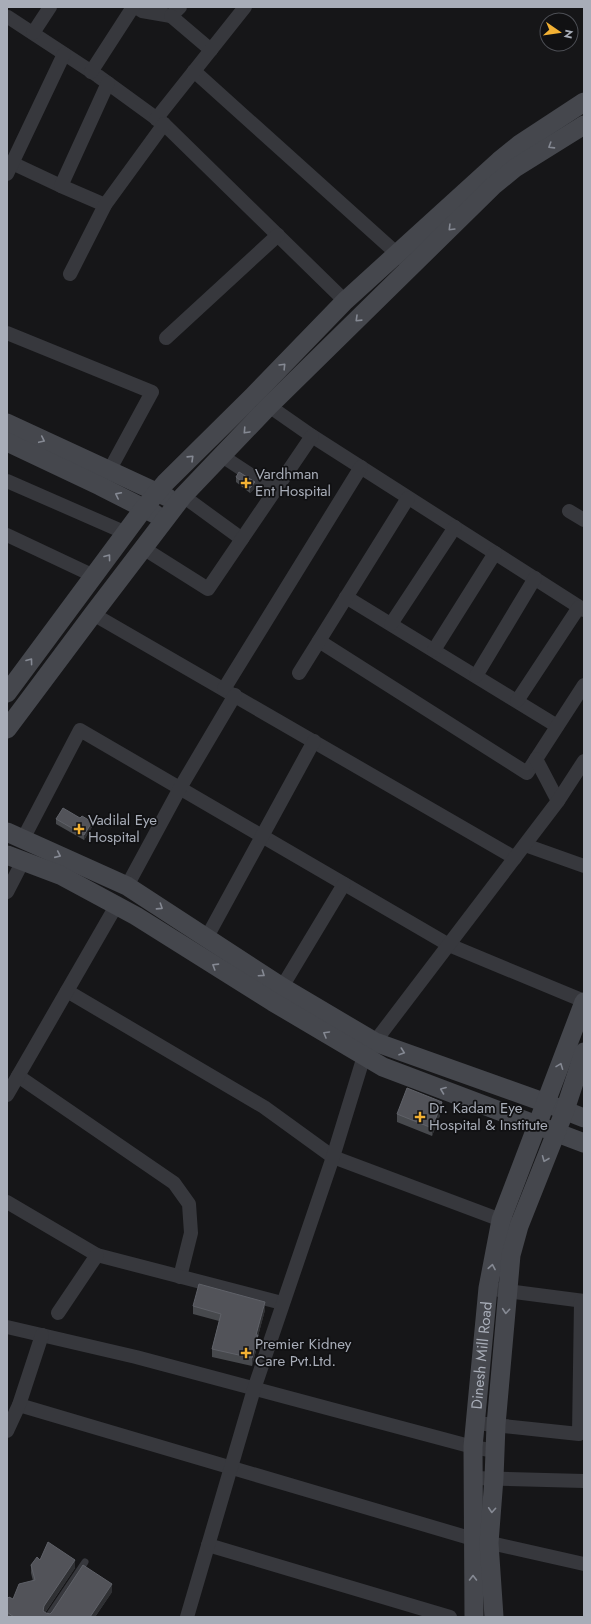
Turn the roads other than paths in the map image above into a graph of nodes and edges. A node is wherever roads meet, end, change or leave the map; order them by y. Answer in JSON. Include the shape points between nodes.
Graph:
{"nodes":[{"id":1,"x":50,"y":7,"type":"edge"},
{"id":2,"x":133,"y":7,"type":"edge"},
{"id":3,"x":136,"y":7,"type":"edge"},
{"id":4,"x":245,"y":7,"type":"edge"},
{"id":5,"x":175,"y":12,"type":"edge"},
{"id":6,"x":9,"y":14,"type":"edge"},
{"id":7,"x":33,"y":33,"type":"junction"},
{"id":8,"x":211,"y":50,"type":"junction"},
{"id":9,"x":64,"y":54,"type":"junction"},
{"id":10,"x":194,"y":71,"type":"junction"},
{"id":11,"x":91,"y":72,"type":"junction"},
{"id":12,"x":108,"y":83,"type":"junction"},
{"id":13,"x":584,"y":102,"type":"edge"},
{"id":14,"x":160,"y":122,"type":"junction"},
{"id":15,"x":584,"y":126,"type":"edge"},
{"id":16,"x":10,"y":168,"type":"edge"},
{"id":17,"x":61,"y":186,"type":"junction"},
{"id":18,"x":106,"y":205,"type":"junction"},
{"id":19,"x":278,"y":235,"type":"junction"},
{"id":20,"x":397,"y":253,"type":"junction"},
{"id":21,"x":411,"y":268,"type":"junction"},
{"id":22,"x":70,"y":274,"type":"dead end"},
{"id":23,"x":345,"y":301,"type":"junction"},
{"id":24,"x":7,"y":333,"type":"edge"},
{"id":25,"x":166,"y":338,"type":"dead end"},
{"id":26,"x":269,"y":406,"type":"junction"},
{"id":27,"x":7,"y":424,"type":"edge"},
{"id":28,"x":312,"y":436,"type":"junction"},
{"id":29,"x":7,"y":442,"type":"edge"},
{"id":30,"x":222,"y":456,"type":"junction"},
{"id":31,"x":361,"y":467,"type":"junction"},
{"id":32,"x":109,"y":471,"type":"junction"},
{"id":33,"x":7,"y":481,"type":"edge"},
{"id":34,"x":275,"y":491,"type":"junction"},
{"id":35,"x":157,"y":492,"type":"junction"},
{"id":36,"x":408,"y":498,"type":"junction"},
{"id":37,"x":181,"y":500,"type":"junction"},
{"id":38,"x":144,"y":508,"type":"junction"},
{"id":39,"x":569,"y":511,"type":"dead end"},
{"id":40,"x":165,"y":520,"type":"junction"},
{"id":41,"x":584,"y":520,"type":"edge"},
{"id":42,"x":454,"y":527,"type":"junction"},
{"id":43,"x":126,"y":533,"type":"junction"},
{"id":44,"x":7,"y":535,"type":"edge"},
{"id":45,"x":242,"y":539,"type":"junction"},
{"id":46,"x":143,"y":548,"type":"junction"},
{"id":47,"x":495,"y":553,"type":"junction"},
{"id":48,"x":94,"y":576,"type":"junction"},
{"id":49,"x":535,"y":578,"type":"junction"},
{"id":50,"x":346,"y":597,"type":"junction"},
{"id":51,"x":582,"y":608,"type":"edge"},
{"id":52,"x":92,"y":614,"type":"junction"},
{"id":53,"x":391,"y":624,"type":"junction"},
{"id":54,"x":319,"y":641,"type":"junction"},
{"id":55,"x":434,"y":650,"type":"junction"},
{"id":56,"x":299,"y":673,"type":"dead end"},
{"id":57,"x":476,"y":676,"type":"junction"},
{"id":58,"x":584,"y":685,"type":"edge"},
{"id":59,"x":230,"y":692,"type":"junction"},
{"id":60,"x":7,"y":693,"type":"edge"},
{"id":61,"x":517,"y":701,"type":"junction"},
{"id":62,"x":557,"y":726,"type":"junction"},
{"id":63,"x":7,"y":729,"type":"edge"},
{"id":64,"x":314,"y":741,"type":"junction"},
{"id":65,"x":536,"y":759,"type":"junction"},
{"id":66,"x":584,"y":761,"type":"edge"},
{"id":67,"x":180,"y":788,"type":"junction"},
{"id":68,"x":558,"y":801,"type":"junction"},
{"id":69,"x":15,"y":835,"type":"edge"},
{"id":70,"x":261,"y":835,"type":"junction"},
{"id":71,"x":525,"y":844,"type":"junction"},
{"id":72,"x":15,"y":858,"type":"edge"},
{"id":73,"x":515,"y":858,"type":"junction"},
{"id":74,"x":584,"y":866,"type":"edge"},
{"id":75,"x":344,"y":884,"type":"junction"},
{"id":76,"x":127,"y":886,"type":"junction"},
{"id":77,"x":7,"y":892,"type":"edge"},
{"id":78,"x":116,"y":906,"type":"junction"},
{"id":79,"x":207,"y":937,"type":"junction"},
{"id":80,"x":449,"y":945,"type":"junction"},
{"id":81,"x":282,"y":987,"type":"junction"},
{"id":82,"x":67,"y":991,"type":"junction"},
{"id":83,"x":584,"y":1002,"type":"edge"},
{"id":84,"x":370,"y":1049,"type":"junction"},
{"id":85,"x":584,"y":1052,"type":"edge"},
{"id":86,"x":18,"y":1076,"type":"junction"},
{"id":87,"x":7,"y":1095,"type":"edge"},
{"id":88,"x":546,"y":1102,"type":"junction"},
{"id":89,"x":566,"y":1110,"type":"junction"},
{"id":90,"x":584,"y":1118,"type":"edge"},
{"id":91,"x":537,"y":1125,"type":"junction"},
{"id":92,"x":556,"y":1132,"type":"junction"},
{"id":93,"x":584,"y":1143,"type":"edge"},
{"id":94,"x":333,"y":1157,"type":"junction"},
{"id":95,"x":7,"y":1202,"type":"edge"},
{"id":96,"x":501,"y":1220,"type":"junction"},
{"id":97,"x":519,"y":1226,"type":"junction"},
{"id":98,"x":97,"y":1255,"type":"junction"},
{"id":99,"x":180,"y":1277,"type":"junction"},
{"id":100,"x":488,"y":1288,"type":"junction"},
{"id":101,"x":507,"y":1291,"type":"junction"},
{"id":102,"x":583,"y":1301,"type":"edge"},
{"id":103,"x":282,"y":1303,"type":"junction"},
{"id":104,"x":58,"y":1313,"type":"dead end"},
{"id":105,"x":7,"y":1327,"type":"edge"},
{"id":106,"x":42,"y":1335,"type":"junction"},
{"id":107,"x":582,"y":1387,"type":"edge"},
{"id":108,"x":254,"y":1389,"type":"junction"},
{"id":109,"x":19,"y":1405,"type":"junction"},
{"id":110,"x":476,"y":1423,"type":"junction"},
{"id":111,"x":496,"y":1425,"type":"junction"},
{"id":112,"x":7,"y":1431,"type":"edge"},
{"id":113,"x":473,"y":1447,"type":"junction"},
{"id":114,"x":495,"y":1451,"type":"junction"},
{"id":115,"x":230,"y":1468,"type":"junction"},
{"id":116,"x":473,"y":1478,"type":"junction"},
{"id":117,"x":494,"y":1478,"type":"junction"},
{"id":118,"x":584,"y":1481,"type":"edge"},
{"id":119,"x":481,"y":1541,"type":"junction"},
{"id":120,"x":208,"y":1545,"type":"junction"},
{"id":121,"x":85,"y":1562,"type":"dead end"},
{"id":122,"x":584,"y":1564,"type":"edge"},
{"id":123,"x":48,"y":1617,"type":"edge"},
{"id":124,"x":187,"y":1617,"type":"edge"},
{"id":125,"x":450,"y":1617,"type":"edge"},
{"id":126,"x":474,"y":1617,"type":"edge"},
{"id":127,"x":494,"y":1617,"type":"edge"}],
"edges":[{"from":1,"to":7,"type":"street"},
{"from":2,"to":11,"type":"street"},
{"from":3,"to":5,"type":"street","via":[[142,11]]},
{"from":4,"to":8,"type":"street"},
{"from":5,"to":8,"type":"street"},
{"from":6,"to":7,"type":"street"},
{"from":7,"to":9,"type":"street"},
{"from":8,"to":10,"type":"street"},
{"from":9,"to":11,"type":"street"},
{"from":9,"to":16,"type":"street"},
{"from":10,"to":14,"type":"street"},
{"from":10,"to":20,"type":"street"},
{"from":11,"to":12,"type":"street"},
{"from":12,"to":14,"type":"street"},
{"from":12,"to":17,"type":"street"},
{"from":13,"to":20,"type":"main road","via":[[520,144]]},
{"from":14,"to":18,"type":"street"},
{"from":14,"to":19,"type":"street"},
{"from":15,"to":21,"type":"main road","one_way":true,"via":[[515,168],[493,186]]},
{"from":16,"to":17,"type":"street"},
{"from":17,"to":18,"type":"street"},
{"from":18,"to":22,"type":"street"},
{"from":19,"to":23,"type":"street"},
{"from":19,"to":25,"type":"street"},
{"from":20,"to":21,"type":"street"},
{"from":20,"to":23,"type":"main road"},
{"from":21,"to":26,"type":"main road","one_way":true},
{"from":35,"to":23,"type":"main road","one_way":true},
{"from":24,"to":32,"type":"street","via":[[152,392]]},
{"from":26,"to":28,"type":"street"},
{"from":26,"to":30,"type":"main road","one_way":true},
{"from":27,"to":32,"type":"main road","one_way":true},
{"from":28,"to":31,"type":"street"},
{"from":28,"to":34,"type":"street"},
{"from":38,"to":29,"type":"main road","one_way":true},
{"from":30,"to":34,"type":"street"},
{"from":30,"to":37,"type":"main road"},
{"from":31,"to":36,"type":"street"},
{"from":31,"to":59,"type":"street"},
{"from":32,"to":35,"type":"main road"},
{"from":33,"to":43,"type":"street"},
{"from":34,"to":45,"type":"street"},
{"from":35,"to":37,"type":"main road"},
{"from":35,"to":38,"type":"main road"},
{"from":36,"to":42,"type":"street"},
{"from":36,"to":50,"type":"street"},
{"from":37,"to":40,"type":"main road"},
{"from":37,"to":45,"type":"street"},
{"from":38,"to":40,"type":"main road"},
{"from":38,"to":43,"type":"main road"},
{"from":39,"to":41,"type":"street"},
{"from":40,"to":46,"type":"main road"},
{"from":42,"to":47,"type":"street"},
{"from":42,"to":53,"type":"street"},
{"from":48,"to":43,"type":"main road","one_way":true},
{"from":44,"to":48,"type":"street"},
{"from":45,"to":46,"type":"street","via":[[208,589]]},
{"from":46,"to":52,"type":"main road"},
{"from":47,"to":49,"type":"street"},
{"from":47,"to":55,"type":"street"},
{"from":60,"to":48,"type":"main road","one_way":true},
{"from":49,"to":51,"type":"street"},
{"from":49,"to":57,"type":"street"},
{"from":50,"to":53,"type":"street"},
{"from":50,"to":54,"type":"street"},
{"from":51,"to":61,"type":"street"},
{"from":52,"to":59,"type":"street"},
{"from":52,"to":63,"type":"main road"},
{"from":53,"to":55,"type":"street"},
{"from":54,"to":56,"type":"street"},
{"from":54,"to":65,"type":"street","via":[[527,774]]},
{"from":55,"to":57,"type":"street"},
{"from":57,"to":61,"type":"street"},
{"from":58,"to":62,"type":"street"},
{"from":59,"to":64,"type":"street"},
{"from":59,"to":67,"type":"street"},
{"from":61,"to":62,"type":"street"},
{"from":62,"to":65,"type":"street"},
{"from":64,"to":70,"type":"street"},
{"from":64,"to":73,"type":"street"},
{"from":65,"to":68,"type":"street"},
{"from":66,"to":68,"type":"street"},
{"from":67,"to":69,"type":"street","via":[[80,730]]},
{"from":67,"to":70,"type":"street"},
{"from":67,"to":76,"type":"street"},
{"from":68,"to":71,"type":"street"},
{"from":69,"to":76,"type":"main road","one_way":true},
{"from":70,"to":75,"type":"street"},
{"from":70,"to":79,"type":"street"},
{"from":71,"to":73,"type":"street"},
{"from":71,"to":74,"type":"street"},
{"from":72,"to":77,"type":"street"},
{"from":72,"to":78,"type":"main road","via":[[60,875]]},
{"from":73,"to":80,"type":"street"},
{"from":75,"to":80,"type":"street"},
{"from":75,"to":81,"type":"street"},
{"from":76,"to":79,"type":"main road","one_way":true},
{"from":78,"to":82,"type":"street"},
{"from":84,"to":78,"type":"main road","one_way":true},
{"from":79,"to":81,"type":"main road","one_way":true},
{"from":80,"to":83,"type":"street"},
{"from":80,"to":84,"type":"street"},
{"from":81,"to":84,"type":"main road"},
{"from":82,"to":86,"type":"street"},
{"from":82,"to":94,"type":"street","via":[[264,1108]]},
{"from":88,"to":83,"type":"main road","name":"Dinesh Mill Road","one_way":true},
{"from":84,"to":88,"type":"main road","one_way":true},
{"from":91,"to":84,"type":"main road","one_way":true,"via":[[383,1067]]},
{"from":84,"to":94,"type":"street"},
{"from":85,"to":89,"type":"main road","name":"Dinesh Mill Road"},
{"from":86,"to":87,"type":"street"},
{"from":86,"to":99,"type":"street","via":[[174,1183],[189,1204],[191,1233]]},
{"from":88,"to":89,"type":"main road"},
{"from":88,"to":91,"type":"main road","name":"Dinesh Mill Road"},
{"from":89,"to":90,"type":"main road"},
{"from":89,"to":92,"type":"main road","name":"Dinesh Mill Road"},
{"from":91,"to":92,"type":"main road"},
{"from":91,"to":96,"type":"main road","name":"Dinesh Mill Road"},
{"from":92,"to":93,"type":"main road"},
{"from":92,"to":97,"type":"main road","name":"Dinesh Mill Road","one_way":true},
{"from":94,"to":96,"type":"street"},
{"from":94,"to":103,"type":"street"},
{"from":95,"to":98,"type":"street"},
{"from":96,"to":97,"type":"street"},
{"from":100,"to":96,"type":"main road","name":"Dinesh Mill Road","one_way":true},
{"from":97,"to":101,"type":"main road","name":"Dinesh Mill Road","via":[[511,1255]]},
{"from":98,"to":99,"type":"street"},
{"from":98,"to":104,"type":"street"},
{"from":99,"to":103,"type":"street"},
{"from":100,"to":101,"type":"street"},
{"from":100,"to":110,"type":"main road","name":"Dinesh Mill Road"},
{"from":101,"to":102,"type":"street"},
{"from":101,"to":111,"type":"main road","name":"Dinesh Mill Road","one_way":true},
{"from":102,"to":107,"type":"street"},
{"from":103,"to":108,"type":"street"},
{"from":105,"to":106,"type":"street"},
{"from":106,"to":108,"type":"street"},
{"from":106,"to":109,"type":"street"},
{"from":107,"to":111,"type":"street","via":[[579,1434]]},
{"from":108,"to":113,"type":"street"},
{"from":108,"to":115,"type":"street"},
{"from":109,"to":112,"type":"street"},
{"from":109,"to":115,"type":"street"},
{"from":110,"to":111,"type":"street"},
{"from":110,"to":113,"type":"main road","name":"Dinesh Mill Road"},
{"from":111,"to":114,"type":"main road","name":"Dinesh Mill Road"},
{"from":113,"to":114,"type":"street"},
{"from":113,"to":116,"type":"main road","name":"Dinesh Mill Road"},
{"from":114,"to":117,"type":"main road","name":"Dinesh Mill Road"},
{"from":115,"to":119,"type":"street"},
{"from":115,"to":120,"type":"street"},
{"from":116,"to":117,"type":"street"},
{"from":116,"to":119,"type":"main road","name":"Dinesh Mill Road"},
{"from":117,"to":118,"type":"street"},
{"from":117,"to":119,"type":"main road","name":"Dinesh Mill Road","one_way":true},
{"from":119,"to":122,"type":"street"},
{"from":126,"to":119,"type":"main road","name":"Dinesh Mill Road","one_way":true},
{"from":119,"to":127,"type":"main road","name":"Dinesh Mill Road"},
{"from":120,"to":124,"type":"street"},
{"from":120,"to":125,"type":"street"},
{"from":121,"to":123,"type":"lane"}]}
